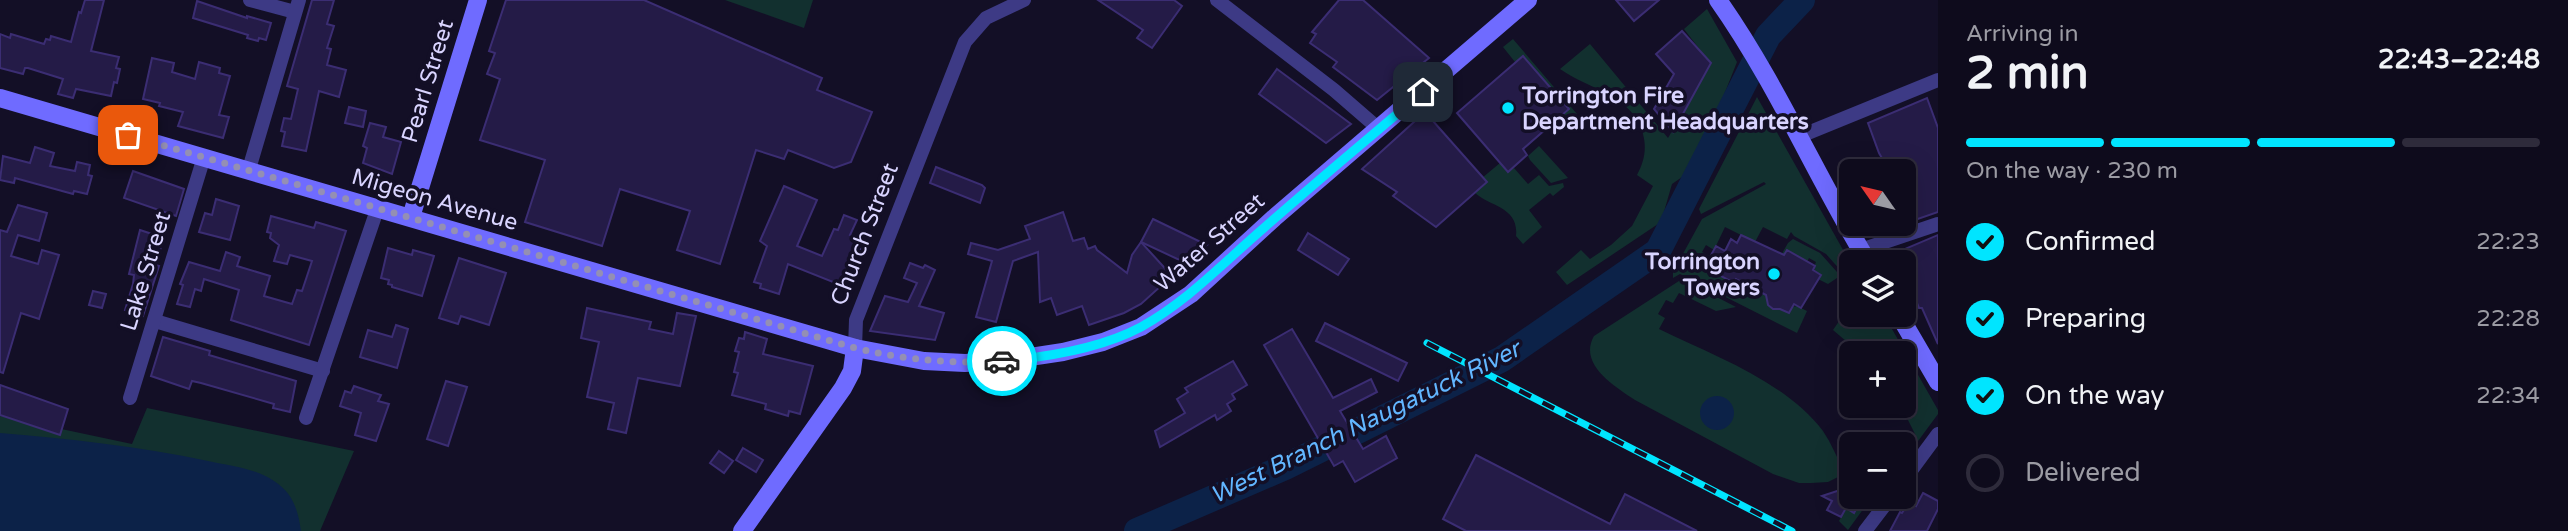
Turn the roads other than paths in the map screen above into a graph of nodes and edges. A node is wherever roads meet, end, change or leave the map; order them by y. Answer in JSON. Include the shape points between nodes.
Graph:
{"nodes":[{"id":1,"x":250,"y":0,"type":"edge"},
{"id":2,"x":478,"y":0,"type":"edge"},
{"id":3,"x":1022,"y":0,"type":"edge"},
{"id":4,"x":1217,"y":0,"type":"edge"},
{"id":5,"x":1528,"y":0,"type":"edge"},
{"id":6,"x":1718,"y":0,"type":"edge"},
{"id":7,"x":297,"y":6,"type":"edge"},
{"id":8,"x":1938,"y":80,"type":"edge"},
{"id":9,"x":1,"y":101,"type":"edge"},
{"id":10,"x":1379,"y":129,"type":"junction"},
{"id":11,"x":1798,"y":136,"type":"junction"},
{"id":12,"x":204,"y":157,"type":"junction"},
{"id":13,"x":249,"y":169,"type":"junction"},
{"id":14,"x":378,"y":206,"type":"junction"},
{"id":15,"x":411,"y":217,"type":"junction"},
{"id":16,"x":1938,"y":224,"type":"edge"},
{"id":17,"x":1861,"y":250,"type":"edge"},
{"id":18,"x":1878,"y":250,"type":"edge"},
{"id":19,"x":155,"y":321,"type":"junction"},
{"id":20,"x":1906,"y":327,"type":"edge"},
{"id":21,"x":855,"y":348,"type":"junction"},
{"id":22,"x":323,"y":370,"type":"junction"},
{"id":23,"x":1938,"y":382,"type":"edge"},
{"id":24,"x":130,"y":398,"type":"dead end"},
{"id":25,"x":306,"y":418,"type":"dead end"},
{"id":26,"x":1938,"y":434,"type":"edge"},
{"id":27,"x":1916,"y":464,"type":"edge"},
{"id":28,"x":1882,"y":509,"type":"edge"},
{"id":29,"x":743,"y":529,"type":"edge"},
{"id":30,"x":1865,"y":531,"type":"edge"}],
"edges":[{"from":1,"to":7,"type":"street"},
{"from":2,"to":15,"type":"main road","name":"Pearl Street"},
{"from":3,"to":21,"type":"street","name":"Church Street","via":[[986,18],[965,42],[856,320]]},
{"from":4,"to":10,"type":"street"},
{"from":5,"to":10,"type":"main road","name":"Water Street"},
{"from":6,"to":11,"type":"main road"},
{"from":7,"to":13,"type":"street"},
{"from":8,"to":11,"type":"street"},
{"from":9,"to":12,"type":"main road","name":"Migeon Avenue"},
{"from":10,"to":21,"type":"main road","name":"Water Street","via":[[1191,294],[1123,335],[1034,358],[965,363],[924,361]]},
{"from":11,"to":17,"type":"main road"},
{"from":12,"to":13,"type":"main road","name":"Migeon Avenue"},
{"from":12,"to":19,"type":"street","name":"Lake Street"},
{"from":13,"to":14,"type":"main road","name":"Migeon Avenue"},
{"from":14,"to":15,"type":"main road","name":"Migeon Avenue"},
{"from":14,"to":22,"type":"street"},
{"from":15,"to":21,"type":"main road","name":"Migeon Avenue"},
{"from":16,"to":18,"type":"street"},
{"from":19,"to":22,"type":"street"},
{"from":19,"to":24,"type":"street","name":"Lake Street"},
{"from":20,"to":23,"type":"main road"},
{"from":21,"to":29,"type":"main road","name":"Church Street","via":[[852,371],[843,388]]},
{"from":22,"to":25,"type":"street"},
{"from":26,"to":27,"type":"street"},
{"from":28,"to":30,"type":"street"}]}
